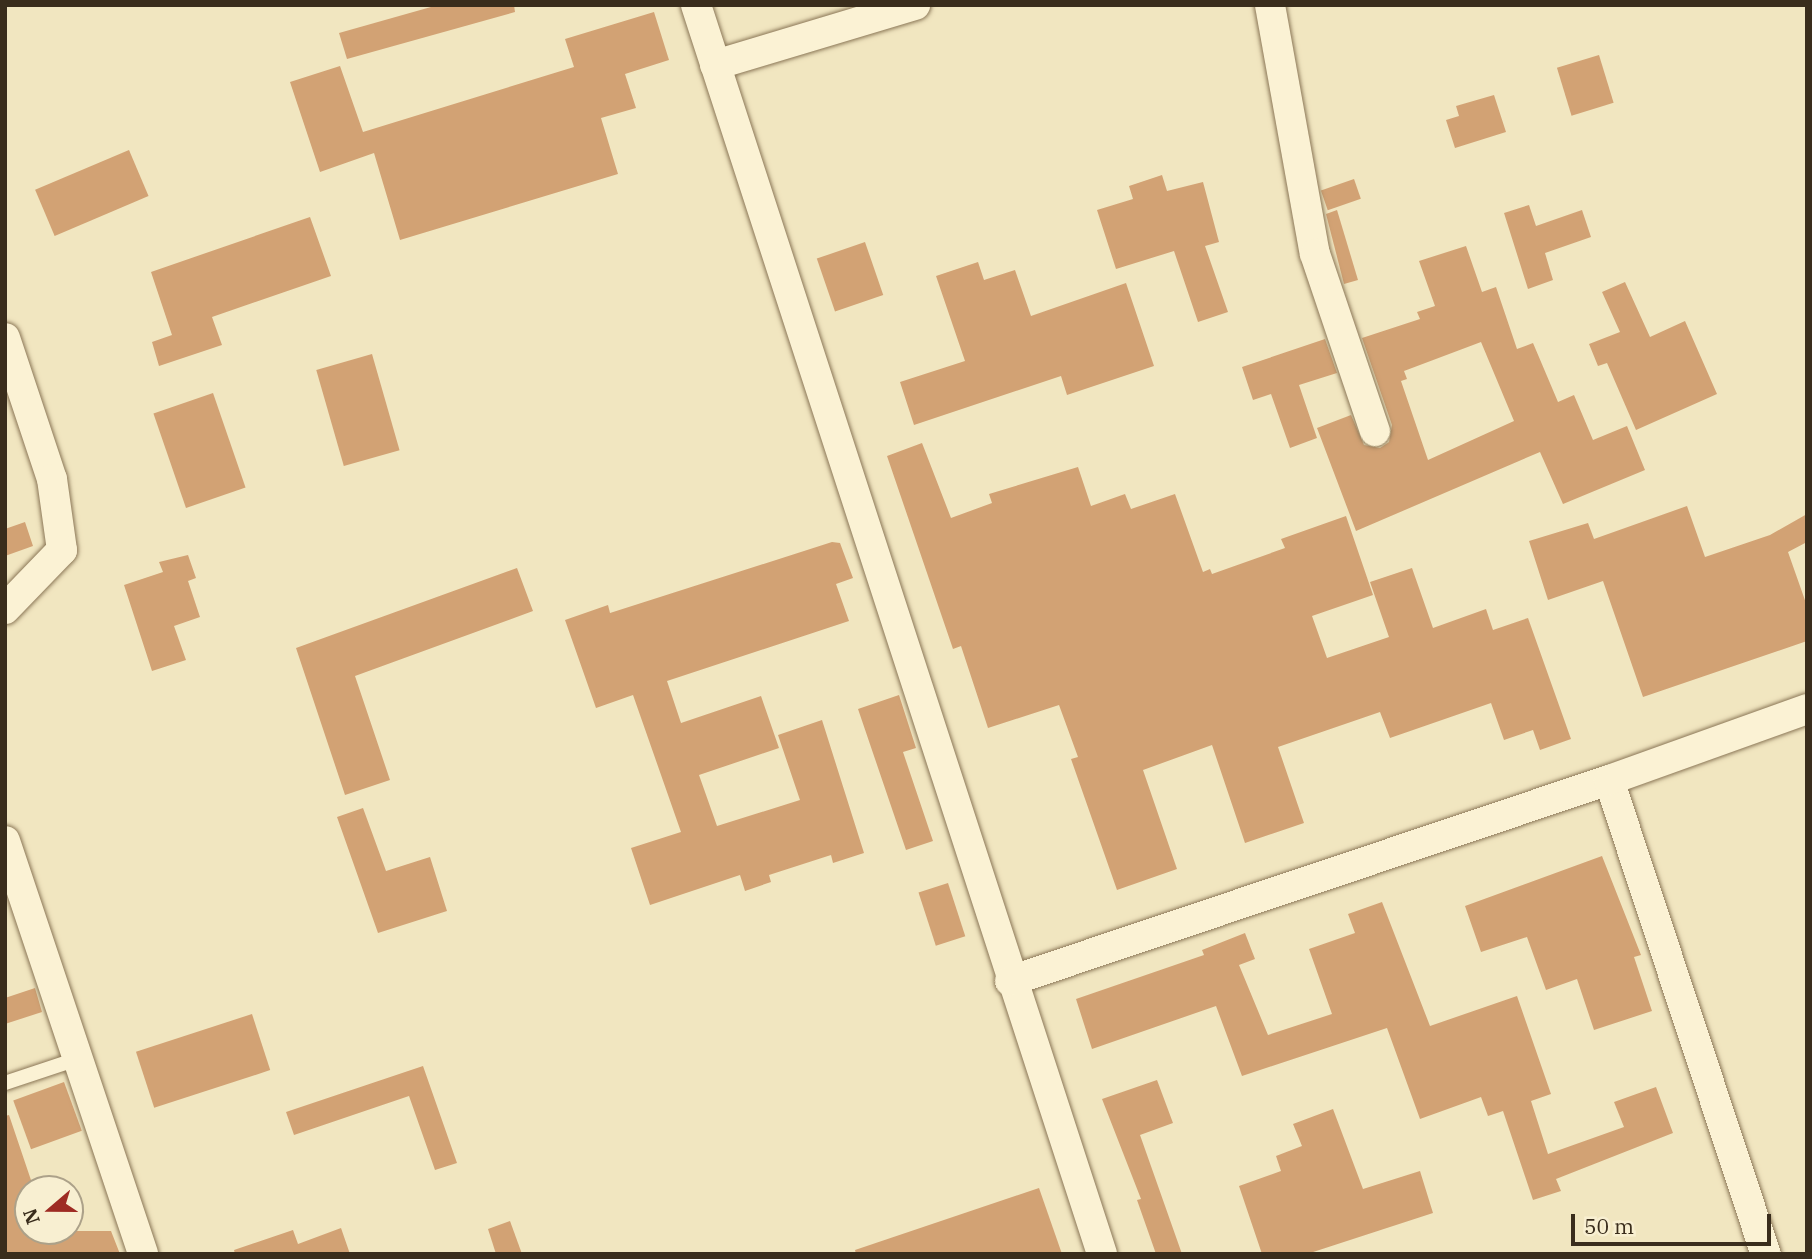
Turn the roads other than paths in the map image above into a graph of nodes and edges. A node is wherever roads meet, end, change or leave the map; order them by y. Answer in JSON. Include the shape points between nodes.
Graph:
{"nodes":[{"id":1,"x":696,"y":5,"type":"edge"},
{"id":2,"x":915,"y":5,"type":"edge"},
{"id":3,"x":1270,"y":5,"type":"edge"},
{"id":4,"x":715,"y":65,"type":"junction"},
{"id":5,"x":5,"y":338,"type":"edge"},
{"id":6,"x":1376,"y":431,"type":"dead end"},
{"id":7,"x":5,"y":609,"type":"edge"},
{"id":8,"x":1807,"y":709,"type":"edge"},
{"id":9,"x":1609,"y":780,"type":"junction"},
{"id":10,"x":5,"y":841,"type":"edge"},
{"id":11,"x":1010,"y":981,"type":"junction"},
{"id":12,"x":78,"y":1059,"type":"junction"},
{"id":13,"x":5,"y":1083,"type":"edge"},
{"id":14,"x":143,"y":1254,"type":"edge"},
{"id":15,"x":1102,"y":1254,"type":"edge"},
{"id":16,"x":1766,"y":1254,"type":"edge"}],
"edges":[{"from":1,"to":4,"type":"street"},
{"from":2,"to":4,"type":"street"},
{"from":3,"to":6,"type":"street","via":[[1315,254]]},
{"from":4,"to":11,"type":"street"},
{"from":5,"to":7,"type":"street","via":[[52,479],[62,550]]},
{"from":8,"to":9,"type":"street"},
{"from":9,"to":11,"type":"street"},
{"from":9,"to":16,"type":"street"},
{"from":10,"to":12,"type":"street"},
{"from":11,"to":15,"type":"street"},
{"from":12,"to":13,"type":"lane"},
{"from":12,"to":14,"type":"street"}]}
